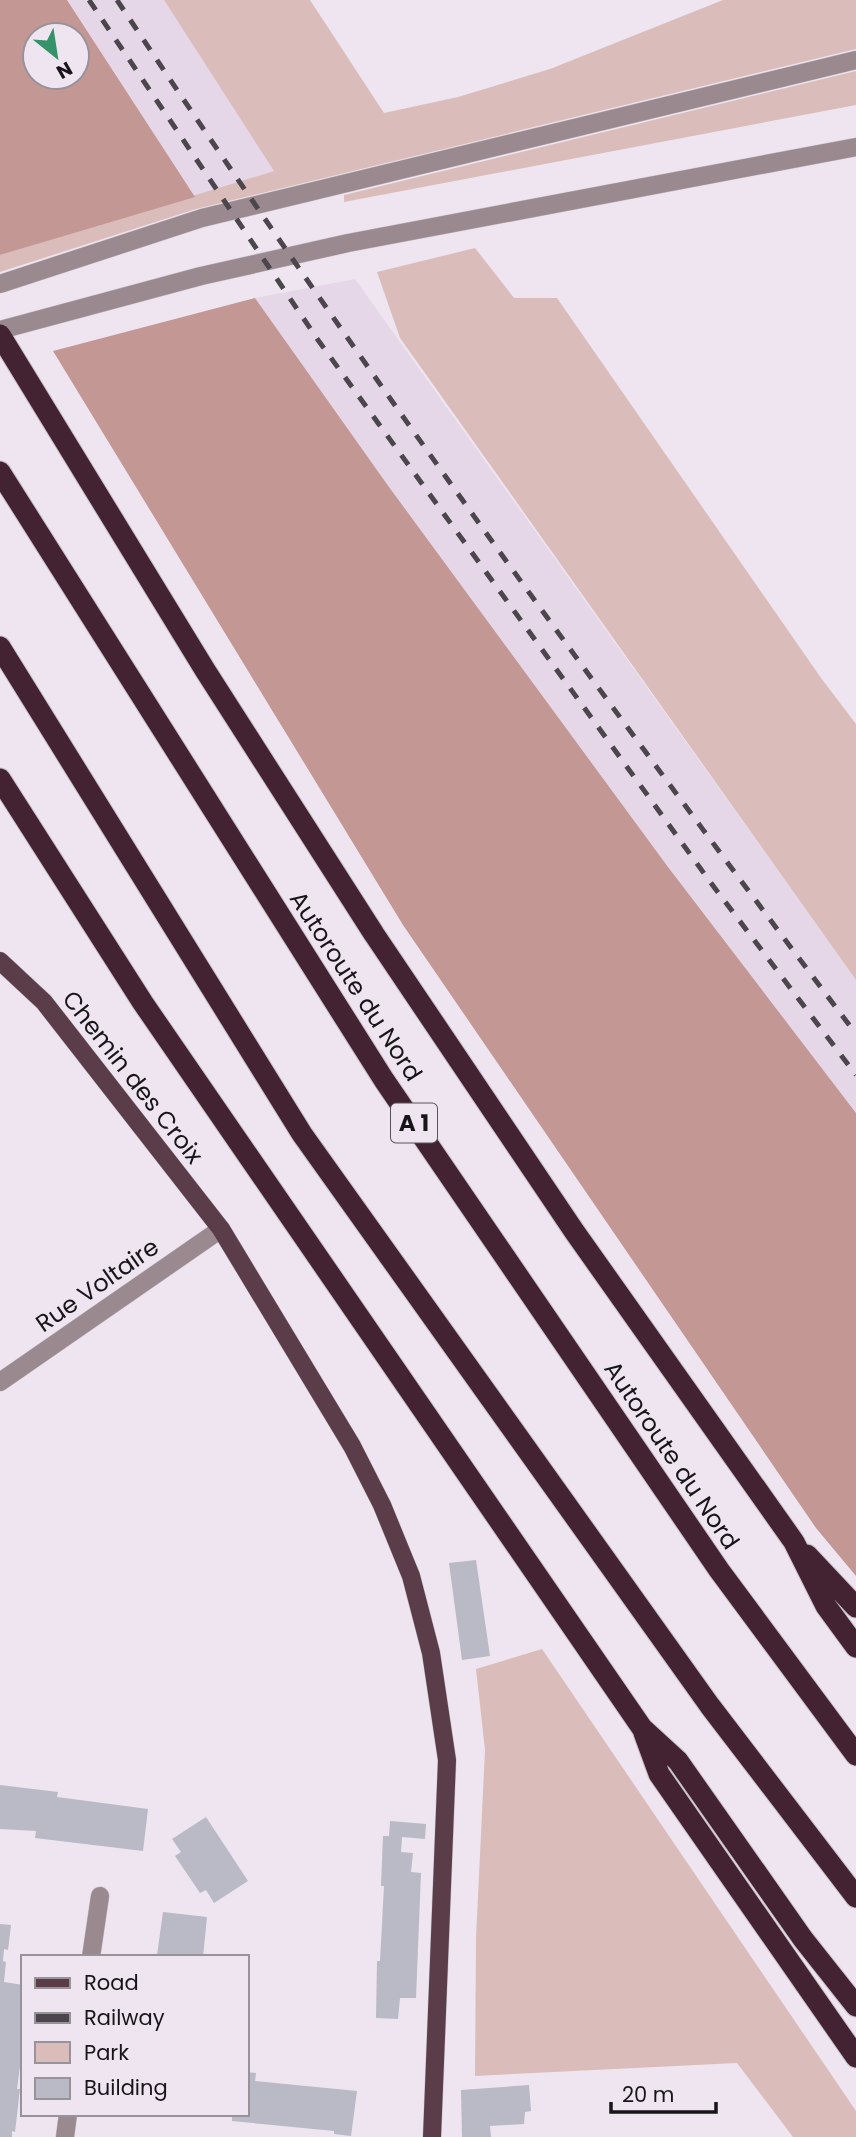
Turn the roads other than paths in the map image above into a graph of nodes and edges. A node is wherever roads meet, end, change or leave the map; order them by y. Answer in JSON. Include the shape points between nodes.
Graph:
{"nodes":[{"id":1,"x":856,"y":60,"type":"edge"},
{"id":2,"x":856,"y":147,"type":"edge"},
{"id":3,"x":0,"y":284,"type":"edge"},
{"id":4,"x":0,"y":332,"type":"edge"},
{"id":5,"x":0,"y":472,"type":"edge"},
{"id":6,"x":0,"y":647,"type":"edge"},
{"id":7,"x":0,"y":779,"type":"edge"},
{"id":8,"x":0,"y":961,"type":"edge"},
{"id":9,"x":221,"y":1229,"type":"junction"},
{"id":10,"x":0,"y":1382,"type":"edge"},
{"id":11,"x":794,"y":1542,"type":"junction"},
{"id":12,"x":856,"y":1607,"type":"edge"},
{"id":13,"x":856,"y":1647,"type":"edge"},
{"id":14,"x":642,"y":1728,"type":"junction"},
{"id":15,"x":856,"y":1755,"type":"edge"},
{"id":16,"x":100,"y":1896,"type":"dead end"},
{"id":17,"x":856,"y":1897,"type":"edge"},
{"id":18,"x":91,"y":1955,"type":"edge"},
{"id":19,"x":856,"y":2006,"type":"edge"},
{"id":20,"x":856,"y":2057,"type":"edge"},
{"id":21,"x":68,"y":2116,"type":"edge"},
{"id":22,"x":65,"y":2137,"type":"edge"},
{"id":23,"x":432,"y":2137,"type":"edge"}],
"edges":[{"from":1,"to":3,"type":"street","via":[[202,218]]},
{"from":2,"to":4,"type":"street","via":[[348,243],[201,276]]},
{"from":4,"to":11,"type":"highway","via":[[205,670],[374,934],[574,1231]]},
{"from":5,"to":15,"type":"highway","name":"Autoroute du Nord","number":"A 1","via":[[384,1080],[719,1570]]},
{"from":6,"to":17,"type":"highway","via":[[302,1134],[710,1706]]},
{"from":7,"to":14,"type":"highway","via":[[143,1003]]},
{"from":8,"to":9,"type":"main road","name":"Chemin des Croix","via":[[44,1002]]},
{"from":9,"to":10,"type":"street","name":"Rue Voltaire"},
{"from":9,"to":23,"type":"main road","name":"Chemin des Croix","via":[[382,1504],[411,1576],[431,1653],[447,1760]]},
{"from":11,"to":12,"type":"highway"},
{"from":11,"to":13,"type":"highway","via":[[825,1606]]},
{"from":14,"to":19,"type":"highway","via":[[678,1761]]},
{"from":14,"to":20,"type":"highway","via":[[659,1774]]},
{"from":16,"to":18,"type":"street"},
{"from":21,"to":22,"type":"street"}]}
